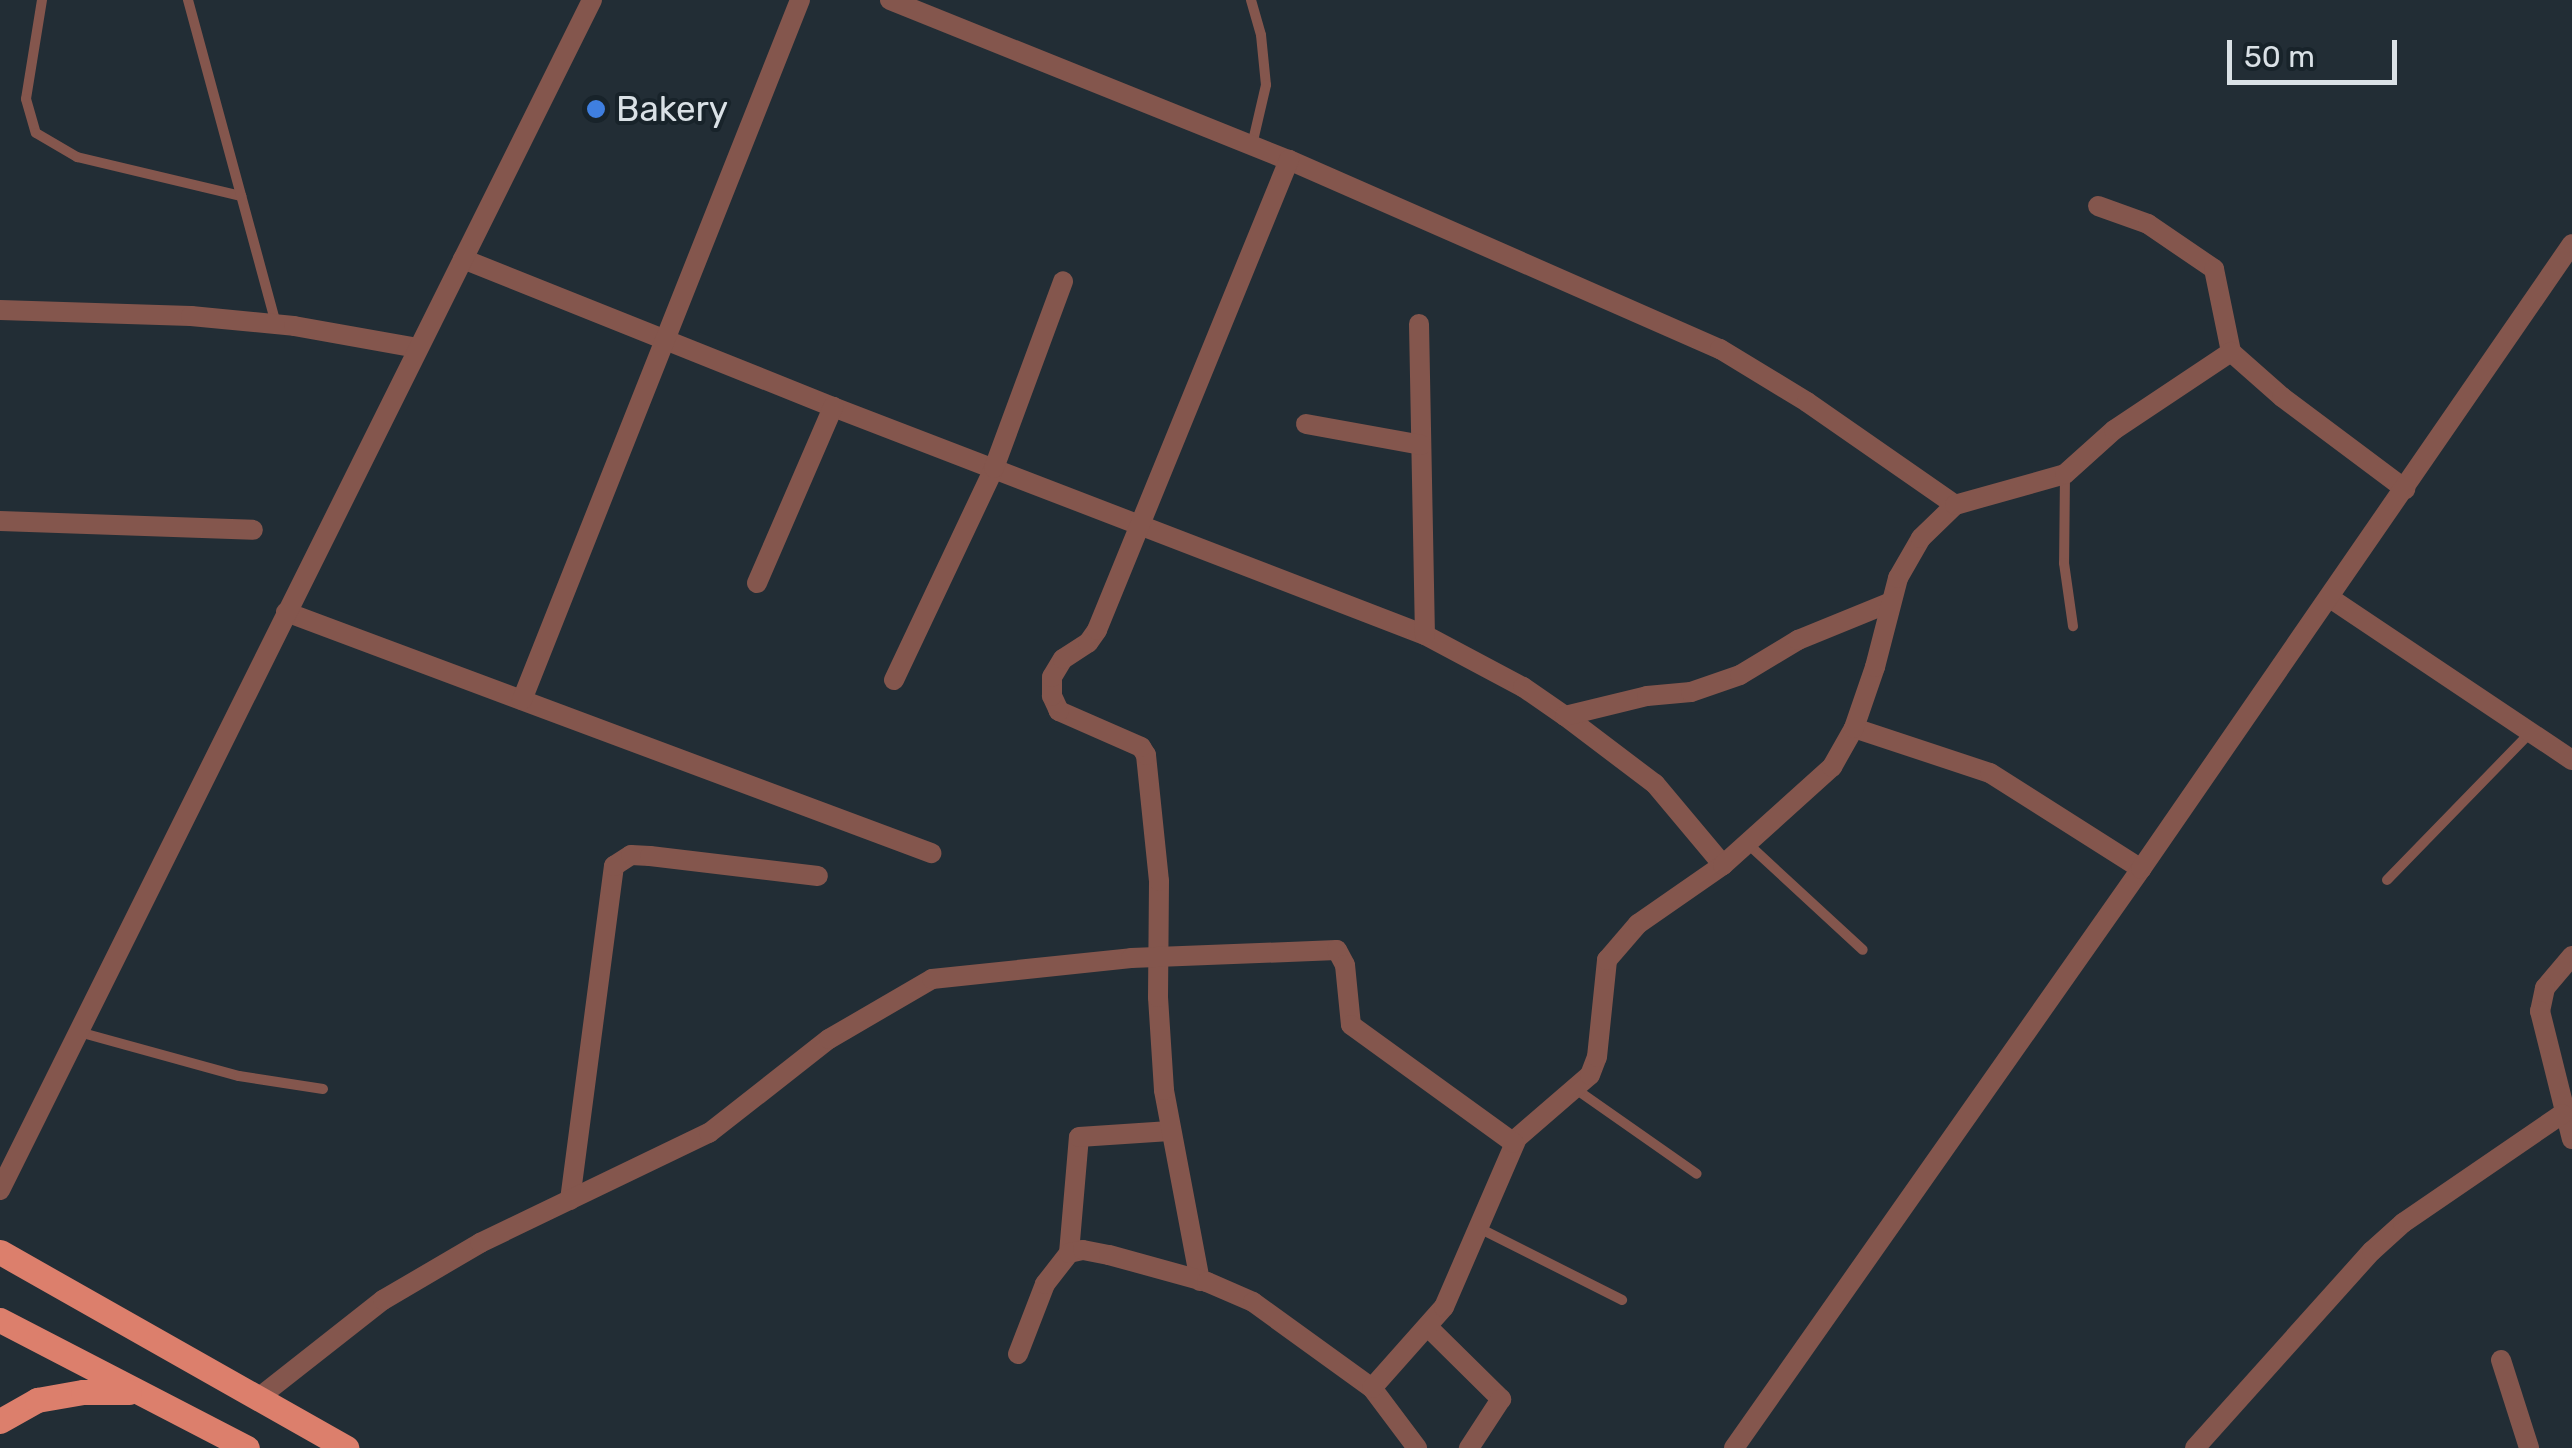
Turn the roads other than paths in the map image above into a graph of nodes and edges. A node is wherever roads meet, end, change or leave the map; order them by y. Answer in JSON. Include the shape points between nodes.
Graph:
{"nodes":[{"id":1,"x":42,"y":0,"type":"edge"},
{"id":2,"x":188,"y":0,"type":"edge"},
{"id":3,"x":592,"y":0,"type":"edge"},
{"id":4,"x":800,"y":0,"type":"edge"},
{"id":5,"x":890,"y":0,"type":"edge"},
{"id":6,"x":1252,"y":0,"type":"edge"},
{"id":7,"x":1252,"y":145,"type":"junction"},
{"id":8,"x":1289,"y":160,"type":"junction"},
{"id":9,"x":241,"y":196,"type":"junction"},
{"id":10,"x":2098,"y":206,"type":"dead end"},
{"id":11,"x":2572,"y":244,"type":"edge"},
{"id":12,"x":462,"y":258,"type":"junction"},
{"id":13,"x":1063,"y":281,"type":"dead end"},
{"id":14,"x":0,"y":310,"type":"edge"},
{"id":15,"x":1419,"y":324,"type":"dead end"},
{"id":16,"x":276,"y":325,"type":"junction"},
{"id":17,"x":667,"y":341,"type":"junction"},
{"id":18,"x":418,"y":348,"type":"junction"},
{"id":19,"x":2232,"y":352,"type":"junction"},
{"id":20,"x":832,"y":408,"type":"junction"},
{"id":21,"x":1306,"y":424,"type":"dead end"},
{"id":22,"x":1421,"y":445,"type":"junction"},
{"id":23,"x":994,"y":468,"type":"junction"},
{"id":24,"x":2065,"y":474,"type":"junction"},
{"id":25,"x":2405,"y":489,"type":"junction"},
{"id":26,"x":1955,"y":505,"type":"junction"},
{"id":27,"x":0,"y":521,"type":"edge"},
{"id":28,"x":1143,"y":524,"type":"junction"},
{"id":29,"x":254,"y":530,"type":"dead end"},
{"id":30,"x":757,"y":583,"type":"dead end"},
{"id":31,"x":2330,"y":598,"type":"junction"},
{"id":32,"x":1891,"y":602,"type":"junction"},
{"id":33,"x":286,"y":612,"type":"junction"},
{"id":34,"x":2073,"y":626,"type":"dead end"},
{"id":35,"x":1425,"y":635,"type":"junction"},
{"id":36,"x":894,"y":680,"type":"dead end"},
{"id":37,"x":522,"y":700,"type":"junction"},
{"id":38,"x":1566,"y":716,"type":"junction"},
{"id":39,"x":1854,"y":728,"type":"junction"},
{"id":40,"x":2531,"y":732,"type":"junction"},
{"id":41,"x":2572,"y":760,"type":"edge"},
{"id":42,"x":1747,"y":843,"type":"junction"},
{"id":43,"x":931,"y":853,"type":"dead end"},
{"id":44,"x":1723,"y":865,"type":"junction"},
{"id":45,"x":2142,"y":870,"type":"junction"},
{"id":46,"x":818,"y":876,"type":"dead end"},
{"id":47,"x":2387,"y":880,"type":"dead end"},
{"id":48,"x":1862,"y":950,"type":"dead end"},
{"id":49,"x":2572,"y":956,"type":"edge"},
{"id":50,"x":1158,"y":957,"type":"junction"},
{"id":51,"x":78,"y":1032,"type":"junction"},
{"id":52,"x":323,"y":1089,"type":"dead end"},
{"id":53,"x":1577,"y":1090,"type":"junction"},
{"id":54,"x":2562,"y":1114,"type":"junction"},
{"id":55,"x":1170,"y":1131,"type":"junction"},
{"id":56,"x":2572,"y":1139,"type":"edge"},
{"id":57,"x":1514,"y":1143,"type":"junction"},
{"id":58,"x":1697,"y":1174,"type":"dead end"},
{"id":59,"x":0,"y":1190,"type":"edge"},
{"id":60,"x":570,"y":1200,"type":"junction"},
{"id":61,"x":1481,"y":1229,"type":"junction"},
{"id":62,"x":0,"y":1252,"type":"edge"},
{"id":63,"x":1069,"y":1253,"type":"junction"},
{"id":64,"x":1200,"y":1280,"type":"junction"},
{"id":65,"x":1622,"y":1300,"type":"dead end"},
{"id":66,"x":0,"y":1320,"type":"edge"},
{"id":67,"x":1428,"y":1328,"type":"junction"},
{"id":68,"x":1018,"y":1354,"type":"dead end"},
{"id":69,"x":2501,"y":1360,"type":"dead end"},
{"id":70,"x":1372,"y":1388,"type":"junction"},
{"id":71,"x":134,"y":1392,"type":"junction"},
{"id":72,"x":257,"y":1399,"type":"junction"},
{"id":73,"x":0,"y":1421,"type":"edge"},
{"id":74,"x":247,"y":1448,"type":"edge"},
{"id":75,"x":346,"y":1448,"type":"edge"},
{"id":76,"x":1417,"y":1448,"type":"edge"},
{"id":77,"x":1469,"y":1448,"type":"edge"},
{"id":78,"x":1734,"y":1448,"type":"edge"},
{"id":79,"x":2194,"y":1448,"type":"edge"},
{"id":80,"x":2529,"y":1448,"type":"edge"}],
"edges":[{"from":1,"to":9,"type":"lane","via":[[26,99],[36,133],[77,157]]},
{"from":2,"to":9,"type":"lane"},
{"from":3,"to":12,"type":"street"},
{"from":4,"to":17,"type":"street"},
{"from":5,"to":7,"type":"street"},
{"from":6,"to":7,"type":"lane","via":[[1266,86]]},
{"from":7,"to":8,"type":"street"},
{"from":8,"to":26,"type":"street","via":[[1720,349]]},
{"from":8,"to":28,"type":"street"},
{"from":9,"to":16,"type":"lane"},
{"from":10,"to":19,"type":"street","via":[[2148,224],[2214,269]]},
{"from":11,"to":25,"type":"street"},
{"from":12,"to":17,"type":"street"},
{"from":12,"to":18,"type":"street"},
{"from":13,"to":23,"type":"street"},
{"from":14,"to":16,"type":"street"},
{"from":15,"to":22,"type":"street"},
{"from":16,"to":18,"type":"street"},
{"from":17,"to":20,"type":"street"},
{"from":17,"to":37,"type":"street"},
{"from":18,"to":33,"type":"street"},
{"from":19,"to":24,"type":"street","via":[[2114,430]]},
{"from":19,"to":25,"type":"street"},
{"from":20,"to":23,"type":"street"},
{"from":20,"to":30,"type":"street"},
{"from":21,"to":22,"type":"street"},
{"from":22,"to":35,"type":"street"},
{"from":23,"to":28,"type":"street"},
{"from":23,"to":36,"type":"street"},
{"from":24,"to":26,"type":"street"},
{"from":24,"to":34,"type":"lane","via":[[2064,563]]},
{"from":25,"to":31,"type":"street"},
{"from":26,"to":32,"type":"street","via":[[1921,538]]},
{"from":27,"to":29,"type":"street"},
{"from":28,"to":35,"type":"street"},
{"from":28,"to":50,"type":"street","via":[[1097,630],[1063,659],[1052,677],[1052,696],[1059,711],[1142,747],[1146,756],[1159,881]]},
{"from":31,"to":40,"type":"street"},
{"from":31,"to":45,"type":"street"},
{"from":32,"to":38,"type":"street","via":[[1798,640],[1740,675],[1691,692]]},
{"from":32,"to":39,"type":"street"},
{"from":33,"to":37,"type":"street"},
{"from":33,"to":51,"type":"street"},
{"from":35,"to":38,"type":"street"},
{"from":37,"to":43,"type":"street"},
{"from":38,"to":44,"type":"street","via":[[1655,784]]},
{"from":39,"to":42,"type":"street","via":[[1832,767]]},
{"from":39,"to":45,"type":"street","via":[[1990,773]]},
{"from":40,"to":41,"type":"street"},
{"from":40,"to":47,"type":"lane"},
{"from":42,"to":44,"type":"street"},
{"from":42,"to":48,"type":"lane"},
{"from":44,"to":53,"type":"street","via":[[1638,924],[1607,960],[1597,1057]]},
{"from":45,"to":78,"type":"street"},
{"from":46,"to":60,"type":"street","via":[[631,855],[614,866]]},
{"from":49,"to":54,"type":"street","via":[[2545,988],[2540,1010]]},
{"from":50,"to":55,"type":"street"},
{"from":50,"to":57,"type":"street","via":[[1337,950],[1345,965],[1351,1025]]},
{"from":50,"to":60,"type":"street","via":[[932,978],[829,1039],[709,1133]]},
{"from":51,"to":52,"type":"lane","via":[[239,1076]]},
{"from":51,"to":59,"type":"street"},
{"from":53,"to":57,"type":"street","via":[[1527,1125]]},
{"from":53,"to":58,"type":"lane"},
{"from":54,"to":56,"type":"street"},
{"from":54,"to":79,"type":"street","via":[[2372,1251]]},
{"from":55,"to":63,"type":"street","via":[[1079,1137]]},
{"from":55,"to":64,"type":"street"},
{"from":57,"to":61,"type":"street"},
{"from":60,"to":72,"type":"street","via":[[383,1300]]},
{"from":61,"to":65,"type":"lane"},
{"from":61,"to":67,"type":"street"},
{"from":62,"to":72,"type":"main road"},
{"from":63,"to":64,"type":"street","via":[[1109,1255]]},
{"from":63,"to":68,"type":"street","via":[[1045,1284]]},
{"from":64,"to":70,"type":"street","via":[[1253,1302]]},
{"from":66,"to":71,"type":"main road"},
{"from":67,"to":70,"type":"street"},
{"from":67,"to":77,"type":"street","via":[[1501,1399]]},
{"from":69,"to":80,"type":"street"},
{"from":70,"to":76,"type":"street"},
{"from":71,"to":73,"type":"main road","via":[[37,1400]]},
{"from":71,"to":74,"type":"main road"},
{"from":72,"to":75,"type":"main road"}]}
